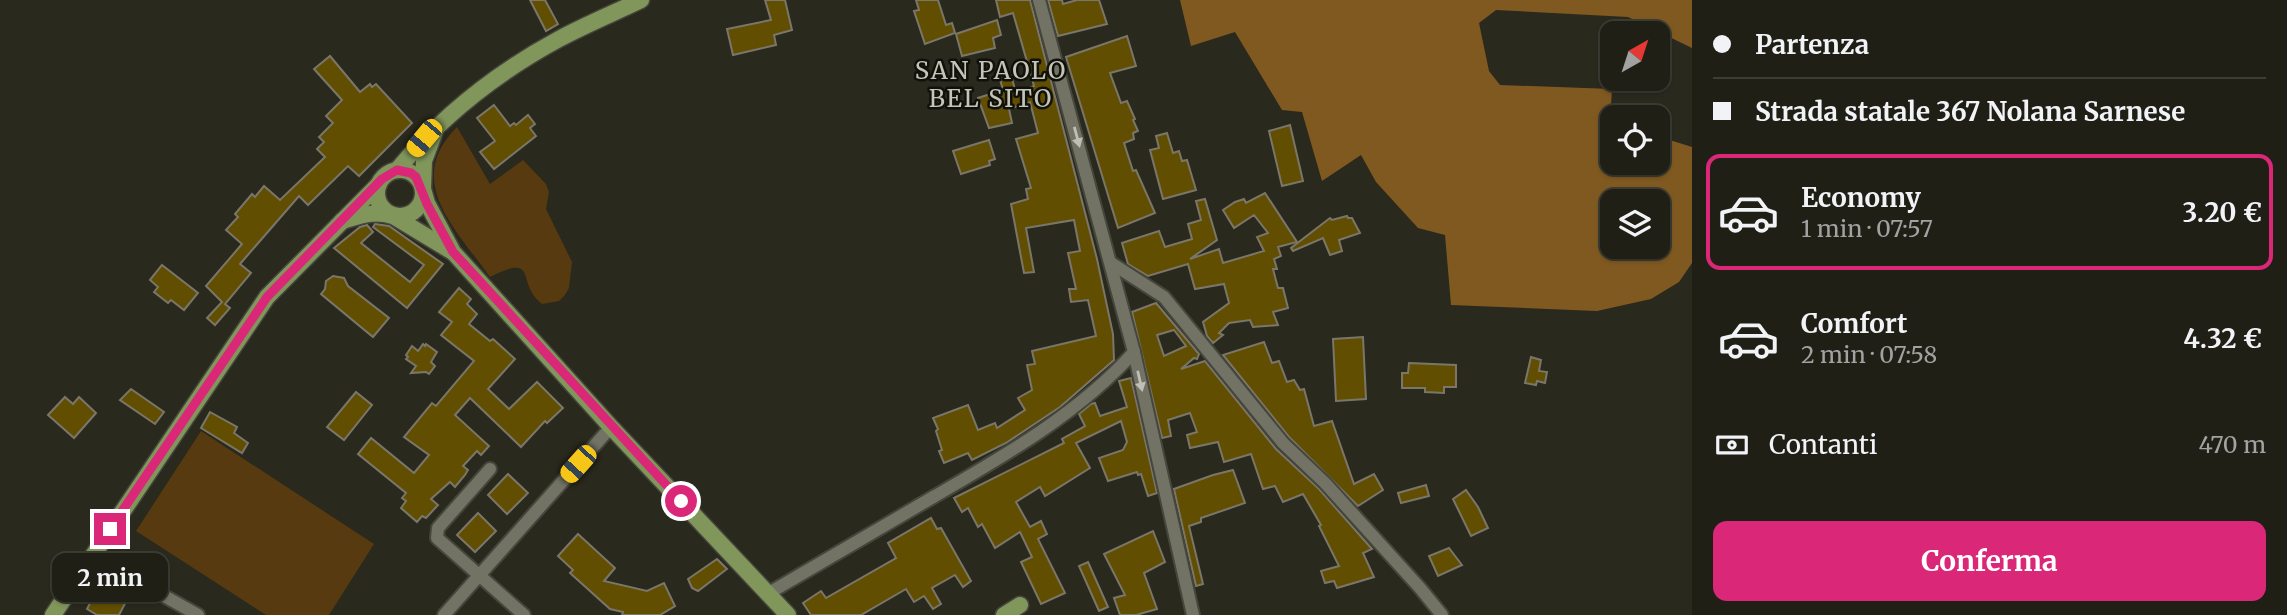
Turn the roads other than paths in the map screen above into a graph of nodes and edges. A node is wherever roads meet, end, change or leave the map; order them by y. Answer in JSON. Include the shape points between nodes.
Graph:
{"nodes":[{"id":1,"x":641,"y":0,"type":"edge"},
{"id":2,"x":1040,"y":0,"type":"edge"},
{"id":3,"x":436,"y":129,"type":"junction"},
{"id":4,"x":397,"y":170,"type":"junction"},
{"id":5,"x":379,"y":184,"type":"junction"},
{"id":6,"x":423,"y":189,"type":"junction"},
{"id":7,"x":393,"y":216,"type":"junction"},
{"id":8,"x":339,"y":222,"type":"junction"},
{"id":9,"x":453,"y":252,"type":"junction"},
{"id":10,"x":1111,"y":263,"type":"junction"},
{"id":11,"x":1133,"y":352,"type":"junction"},
{"id":12,"x":611,"y":427,"type":"junction"},
{"id":13,"x":490,"y":469,"type":"dead end"},
{"id":14,"x":479,"y":576,"type":"junction"},
{"id":15,"x":134,"y":579,"type":"dead end"},
{"id":16,"x":769,"y":593,"type":"junction"},
{"id":17,"x":1020,"y":605,"type":"dead end"},
{"id":18,"x":53,"y":615,"type":"edge"},
{"id":19,"x":198,"y":615,"type":"edge"},
{"id":20,"x":444,"y":615,"type":"edge"},
{"id":21,"x":524,"y":615,"type":"edge"},
{"id":22,"x":788,"y":615,"type":"edge"},
{"id":23,"x":1004,"y":615,"type":"edge"},
{"id":24,"x":1192,"y":615,"type":"edge"},
{"id":25,"x":1442,"y":615,"type":"edge"}],
"edges":[{"from":1,"to":3,"type":"main road","via":[[510,68]]},
{"from":2,"to":10,"type":"street","one_way":true},
{"from":3,"to":4,"type":"main road"},
{"from":3,"to":6,"type":"main road","via":[[424,162]]},
{"from":4,"to":5,"type":"main road","via":[[386,174]]},
{"from":4,"to":6,"type":"main road","via":[[411,173]]},
{"from":5,"to":7,"type":"main road","via":[[379,203]]},
{"from":5,"to":8,"type":"main road"},
{"from":6,"to":7,"type":"main road","via":[[413,213]]},
{"from":6,"to":9,"type":"main road"},
{"from":7,"to":8,"type":"main road","via":[[376,212]]},
{"from":7,"to":9,"type":"main road"},
{"from":8,"to":18,"type":"main road","via":[[267,297]]},
{"from":9,"to":12,"type":"main road"},
{"from":10,"to":11,"type":"street"},
{"from":10,"to":25,"type":"street","via":[[1164,297],[1283,443]]},
{"from":11,"to":16,"type":"street","via":[[1070,411],[985,467]]},
{"from":11,"to":24,"type":"street","one_way":true},
{"from":12,"to":14,"type":"street"},
{"from":12,"to":16,"type":"main road"},
{"from":13,"to":14,"type":"street","via":[[436,534]]},
{"from":14,"to":20,"type":"street"},
{"from":14,"to":21,"type":"street"},
{"from":15,"to":19,"type":"street"},
{"from":16,"to":22,"type":"main road"},
{"from":17,"to":23,"type":"main road"}]}
